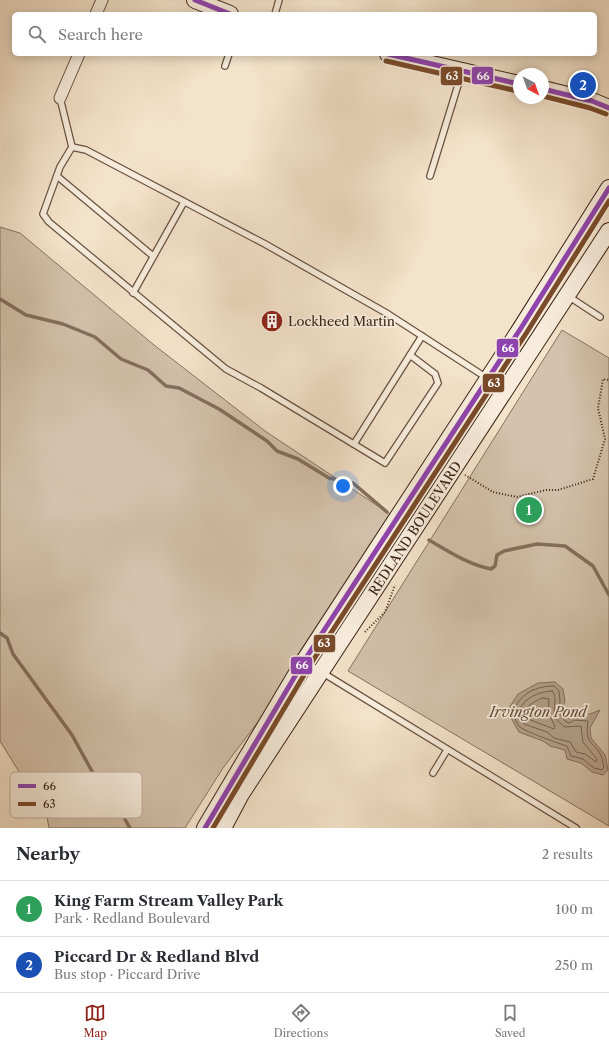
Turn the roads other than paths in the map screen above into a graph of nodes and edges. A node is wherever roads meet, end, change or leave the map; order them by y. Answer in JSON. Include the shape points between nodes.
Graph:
{"nodes":[{"id":1,"x":102,"y":0,"type":"edge"},
{"id":2,"x":195,"y":0,"type":"edge"},
{"id":3,"x":279,"y":0,"type":"edge"},
{"id":4,"x":97,"y":12,"type":"edge"},
{"id":5,"x":225,"y":12,"type":"edge"},
{"id":6,"x":276,"y":12,"type":"edge"},
{"id":7,"x":78,"y":56,"type":"edge"},
{"id":8,"x":228,"y":56,"type":"edge"},
{"id":9,"x":397,"y":56,"type":"edge"},
{"id":10,"x":225,"y":66,"type":"dead end"},
{"id":11,"x":462,"y":71,"type":"junction"},
{"id":12,"x":513,"y":83,"type":"edge"},
{"id":13,"x":549,"y":90,"type":"edge"},
{"id":14,"x":60,"y":98,"type":"joint"},
{"id":15,"x":609,"y":108,"type":"edge"},
{"id":16,"x":72,"y":146,"type":"junction"},
{"id":17,"x":57,"y":176,"type":"junction"},
{"id":18,"x":430,"y":176,"type":"dead end"},
{"id":19,"x":609,"y":188,"type":"edge"},
{"id":20,"x":184,"y":202,"type":"junction"},
{"id":21,"x":609,"y":230,"type":"edge"},
{"id":22,"x":153,"y":256,"type":"junction"},
{"id":23,"x":133,"y":293,"type":"junction"},
{"id":24,"x":568,"y":296,"type":"junction"},
{"id":25,"x":600,"y":317,"type":"dead end"},
{"id":26,"x":422,"y":336,"type":"junction"},
{"id":27,"x":410,"y":356,"type":"junction"},
{"id":28,"x":488,"y":379,"type":"junction"},
{"id":29,"x":505,"y":390,"type":"junction"},
{"id":30,"x":354,"y":444,"type":"junction"},
{"id":31,"x":304,"y":661,"type":"junction"},
{"id":32,"x":320,"y":672,"type":"junction"},
{"id":33,"x":447,"y":750,"type":"junction"},
{"id":34,"x":433,"y":773,"type":"dead end"},
{"id":35,"x":205,"y":828,"type":"edge"},
{"id":36,"x":222,"y":828,"type":"edge"},
{"id":37,"x":576,"y":828,"type":"edge"}],
"edges":[{"from":1,"to":4,"type":"street"},
{"from":2,"to":5,"type":"main road"},
{"from":3,"to":6,"type":"lane"},
{"from":7,"to":14,"type":"street"},
{"from":8,"to":10,"type":"lane"},
{"from":9,"to":11,"type":"main road"},
{"from":11,"to":12,"type":"main road"},
{"from":11,"to":18,"type":"lane"},
{"from":13,"to":15,"type":"main road"},
{"from":14,"to":16,"type":"lane"},
{"from":16,"to":17,"type":"lane"},
{"from":16,"to":20,"type":"lane","via":[[86,150]]},
{"from":17,"to":22,"type":"lane"},
{"from":17,"to":23,"type":"lane","via":[[43,214],[49,222]]},
{"from":19,"to":28,"type":"main road","name":"REDLAND BOULEVARD"},
{"from":20,"to":22,"type":"lane"},
{"from":20,"to":26,"type":"lane","via":[[265,244]]},
{"from":21,"to":24,"type":"main road","name":"REDLAND BOULEVARD"},
{"from":22,"to":23,"type":"lane"},
{"from":23,"to":30,"type":"lane","via":[[226,370]]},
{"from":24,"to":25,"type":"lane"},
{"from":24,"to":29,"type":"main road","name":"REDLAND BOULEVARD"},
{"from":26,"to":27,"type":"lane"},
{"from":26,"to":28,"type":"lane"},
{"from":27,"to":30,"type":"lane"},
{"from":27,"to":30,"type":"lane","via":[[435,374],[438,383],[385,463]]},
{"from":28,"to":29,"type":"lane"},
{"from":28,"to":31,"type":"main road","name":"REDLAND BOULEVARD"},
{"from":29,"to":32,"type":"main road","name":"REDLAND BOULEVARD"},
{"from":31,"to":32,"type":"lane"},
{"from":31,"to":35,"type":"main road","name":"REDLAND BOULEVARD"},
{"from":32,"to":33,"type":"lane"},
{"from":32,"to":36,"type":"main road","name":"REDLAND BOULEVARD"},
{"from":33,"to":34,"type":"lane"},
{"from":33,"to":37,"type":"lane"}]}
